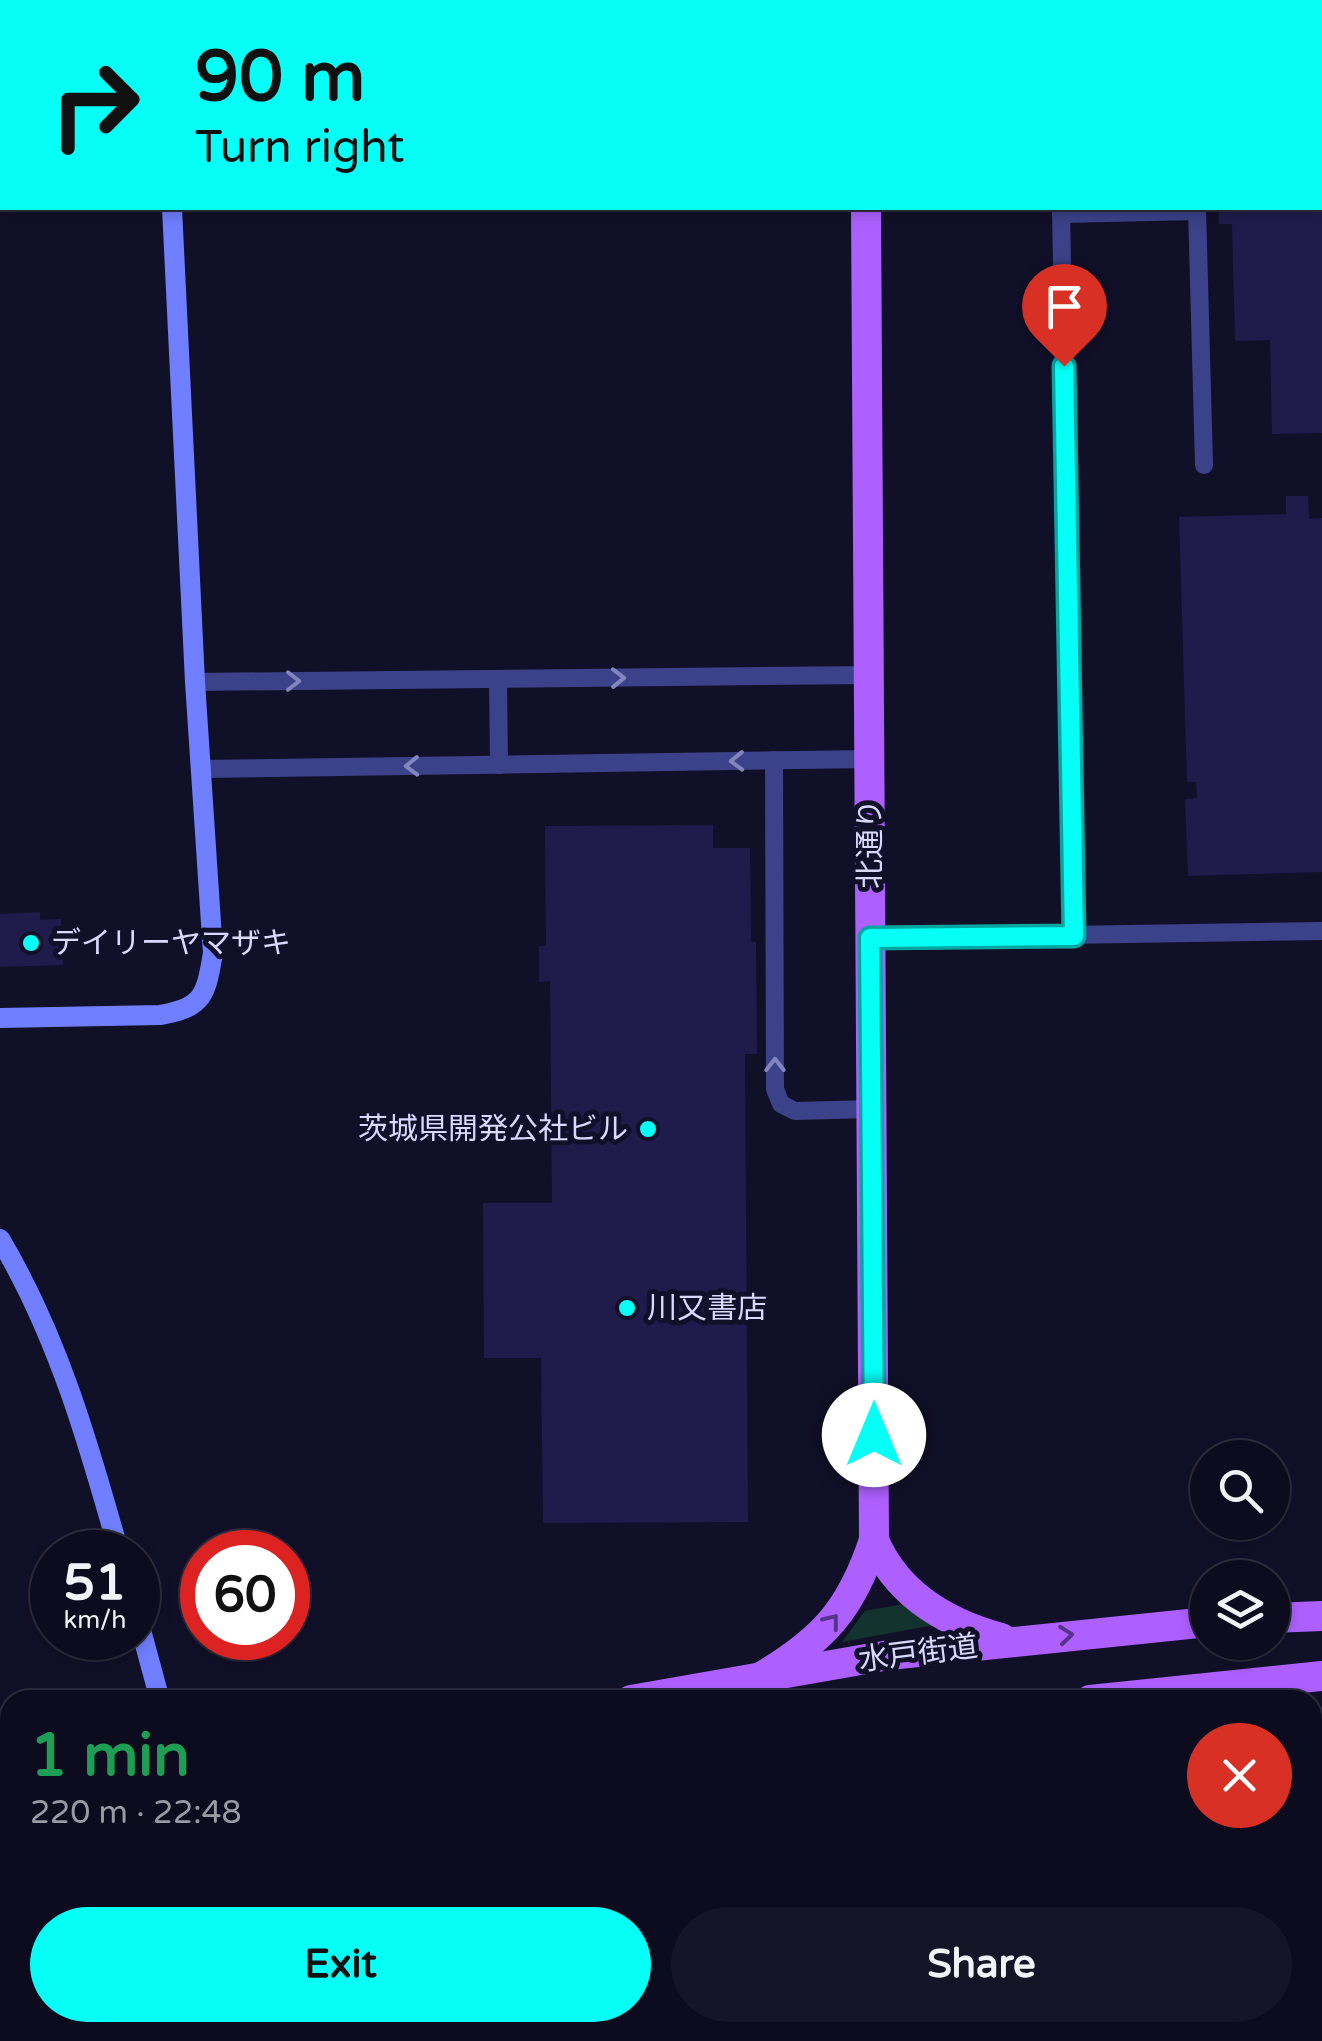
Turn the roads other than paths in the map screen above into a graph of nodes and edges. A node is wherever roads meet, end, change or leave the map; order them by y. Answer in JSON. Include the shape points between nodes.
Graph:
{"nodes":[{"id":1,"x":172,"y":210,"type":"edge"},
{"id":2,"x":866,"y":210,"type":"edge"},
{"id":3,"x":1130,"y":210,"type":"edge"},
{"id":4,"x":1198,"y":210,"type":"edge"},
{"id":5,"x":1061,"y":211,"type":"edge"},
{"id":6,"x":1204,"y":465,"type":"dead end"},
{"id":7,"x":870,"y":675,"type":"junction"},
{"id":8,"x":498,"y":679,"type":"junction"},
{"id":9,"x":195,"y":682,"type":"junction"},
{"id":10,"x":869,"y":759,"type":"junction"},
{"id":11,"x":774,"y":760,"type":"junction"},
{"id":12,"x":499,"y":764,"type":"junction"},
{"id":13,"x":202,"y":769,"type":"junction"},
{"id":14,"x":1322,"y":931,"type":"edge"},
{"id":15,"x":1074,"y":936,"type":"junction"},
{"id":16,"x":870,"y":938,"type":"junction"},
{"id":17,"x":0,"y":1018,"type":"edge"},
{"id":18,"x":871,"y":1109,"type":"junction"},
{"id":19,"x":0,"y":1239,"type":"edge"},
{"id":20,"x":112,"y":1530,"type":"edge"},
{"id":21,"x":874,"y":1540,"type":"junction"},
{"id":22,"x":1322,"y":1616,"type":"edge"},
{"id":23,"x":1290,"y":1617,"type":"edge"},
{"id":24,"x":1190,"y":1624,"type":"edge"},
{"id":25,"x":1013,"y":1641,"type":"junction"},
{"id":26,"x":149,"y":1660,"type":"edge"},
{"id":27,"x":761,"y":1677,"type":"junction"},
{"id":28,"x":1303,"y":1684,"type":"edge"},
{"id":29,"x":157,"y":1690,"type":"edge"},
{"id":30,"x":688,"y":1690,"type":"edge"},
{"id":31,"x":1223,"y":1690,"type":"edge"}],
"edges":[{"from":1,"to":9,"type":"street"},
{"from":2,"to":7,"type":"main road","name":"北通り"},
{"from":3,"to":5,"type":"lane"},
{"from":4,"to":6,"type":"lane"},
{"from":5,"to":15,"type":"lane"},
{"from":8,"to":7,"type":"lane","one_way":true},
{"from":7,"to":10,"type":"main road","name":"北通り"},
{"from":9,"to":8,"type":"lane","one_way":true},
{"from":8,"to":12,"type":"lane"},
{"from":9,"to":13,"type":"street"},
{"from":10,"to":11,"type":"lane"},
{"from":10,"to":16,"type":"main road","name":"北通り"},
{"from":11,"to":12,"type":"lane","one_way":true},
{"from":18,"to":11,"type":"lane","one_way":true,"via":[[795,1111],[781,1104],[775,1089]]},
{"from":12,"to":13,"type":"lane","one_way":true},
{"from":13,"to":17,"type":"street","via":[[213,953],[207,988],[186,1011]]},
{"from":14,"to":15,"type":"lane"},
{"from":15,"to":16,"type":"lane"},
{"from":16,"to":18,"type":"main road","name":"北通り"},
{"from":18,"to":21,"type":"main road","name":"北通り"},
{"from":19,"to":20,"type":"street","via":[[63,1371]]},
{"from":21,"to":25,"type":"main road","via":[[885,1565],[924,1604],[970,1629]]},
{"from":27,"to":21,"type":"main road","one_way":true,"via":[[803,1652],[831,1623],[855,1589]]},
{"from":22,"to":23,"type":"main road"},
{"from":25,"to":24,"type":"main road","name":"水戸街道","one_way":true},
{"from":25,"to":27,"type":"main road","name":"水戸街道"},
{"from":26,"to":29,"type":"street"},
{"from":27,"to":30,"type":"main road","name":"水戸街道"},
{"from":28,"to":31,"type":"main road"}]}
